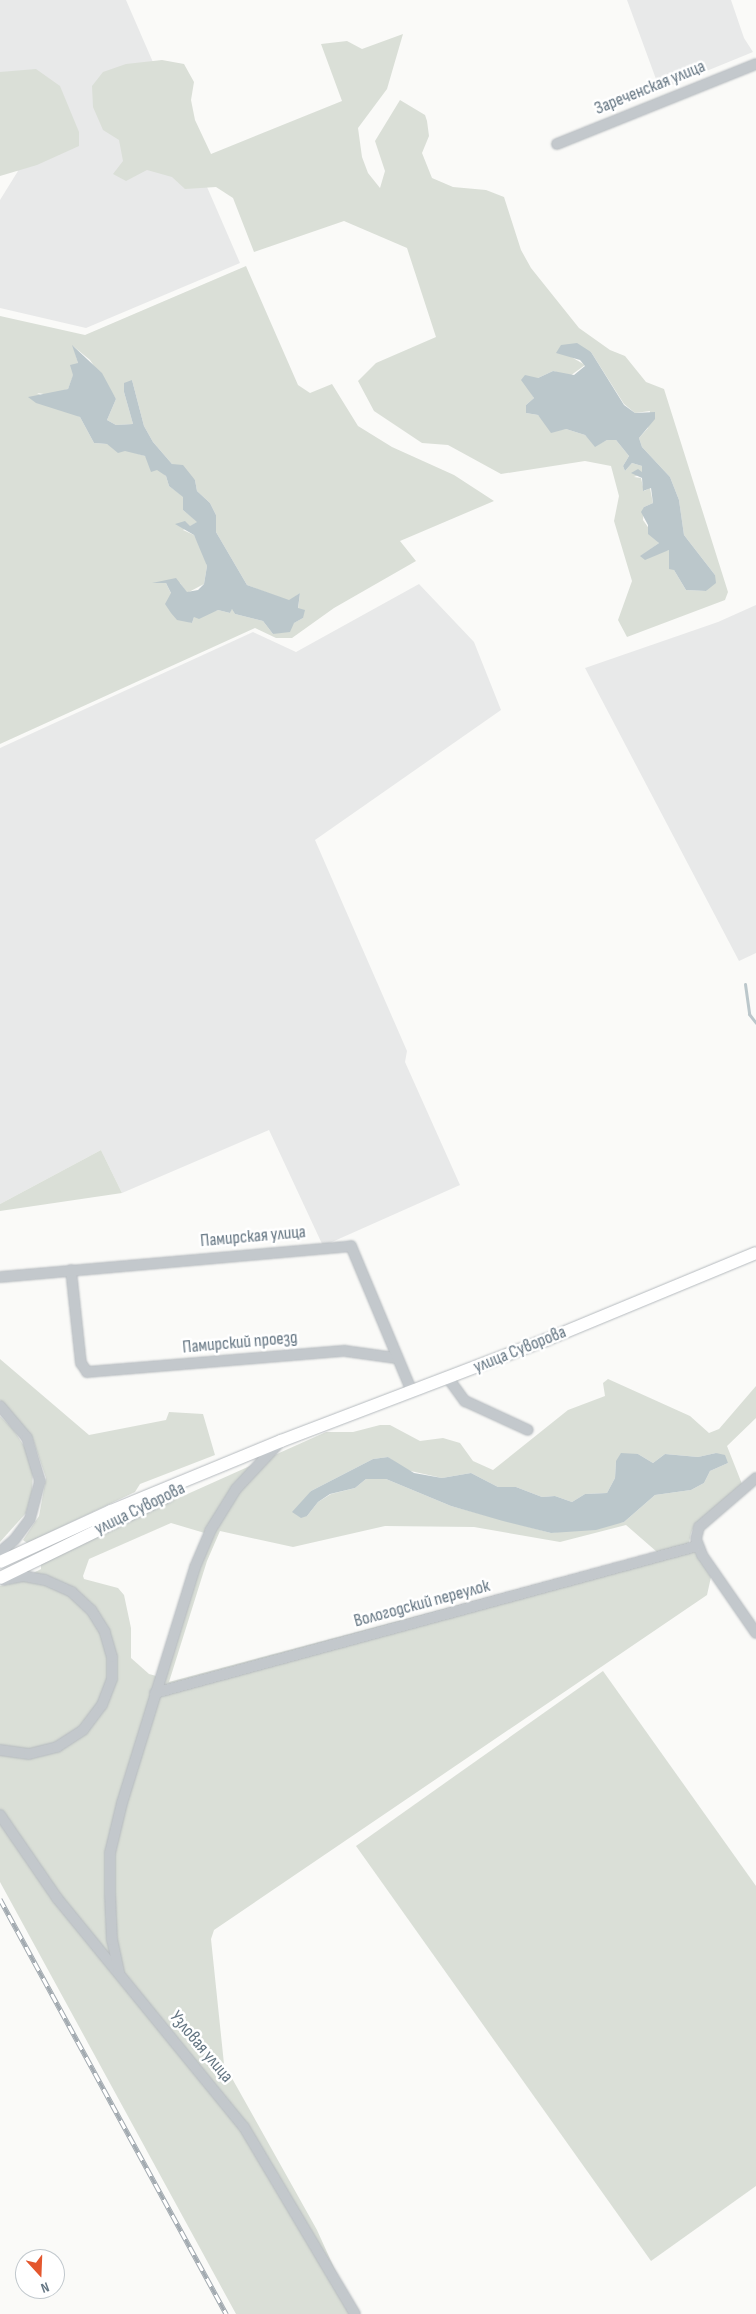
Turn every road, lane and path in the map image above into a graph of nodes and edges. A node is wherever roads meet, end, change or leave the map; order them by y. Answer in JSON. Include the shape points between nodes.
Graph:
{"nodes":[{"id":1,"x":756,"y":64,"type":"edge"},
{"id":2,"x":557,"y":144,"type":"dead end"},
{"id":3,"x":756,"y":1253,"type":"edge"},
{"id":4,"x":71,"y":1270,"type":"junction"},
{"id":5,"x":0,"y":1277,"type":"edge"},
{"id":6,"x":396,"y":1358,"type":"junction"},
{"id":7,"x":448,"y":1378,"type":"junction"},
{"id":8,"x":412,"y":1392,"type":"junction"},
{"id":9,"x":0,"y":1406,"type":"edge"},
{"id":10,"x":528,"y":1430,"type":"dead end"},
{"id":11,"x":281,"y":1441,"type":"junction"},
{"id":12,"x":756,"y":1478,"type":"edge"},
{"id":13,"x":697,"y":1546,"type":"junction"},
{"id":14,"x":0,"y":1552,"type":"edge"},
{"id":15,"x":0,"y":1562,"type":"edge"},
{"id":16,"x":0,"y":1580,"type":"edge"},
{"id":17,"x":756,"y":1633,"type":"edge"},
{"id":18,"x":155,"y":1693,"type":"junction"},
{"id":19,"x":0,"y":1750,"type":"edge"},
{"id":20,"x":0,"y":1815,"type":"edge"},
{"id":21,"x":119,"y":1976,"type":"junction"},
{"id":22,"x":355,"y":2314,"type":"edge"}],
"edges":[{"from":1,"to":2,"type":"street","name":"Зареченская улица"},
{"from":3,"to":7,"type":"main road","name":"улица Суворова"},
{"from":4,"to":5,"type":"street","name":"Памирская улица"},
{"from":4,"to":6,"type":"street","name":"Памирская улица","via":[[350,1246],[382,1316]]},
{"from":4,"to":6,"type":"street","name":"Памирский проезд","via":[[81,1363],[87,1372],[345,1351]]},
{"from":6,"to":8,"type":"street","name":"Памирская улица"},
{"from":7,"to":8,"type":"main road","name":"улица Суворова"},
{"from":7,"to":10,"type":"street","via":[[465,1401]]},
{"from":8,"to":11,"type":"main road","name":"улица Суворова"},
{"from":9,"to":14,"type":"street","via":[[27,1438],[40,1481],[30,1519]]},
{"from":11,"to":15,"type":"main road","name":"улица Суворова","via":[[111,1511]]},
{"from":11,"to":16,"type":"main road","name":"улица Суворова"},
{"from":11,"to":18,"type":"street","via":[[236,1489],[210,1531],[197,1561]]},
{"from":12,"to":13,"type":"street","via":[[699,1527]]},
{"from":13,"to":17,"type":"street"},
{"from":13,"to":18,"type":"street","name":"Вологодский переулок"},
{"from":16,"to":19,"type":"street","via":[[23,1576],[45,1580],[72,1592],[91,1610],[105,1632],[112,1657],[112,1680],[102,1705],[83,1730],[57,1747],[29,1754]]},
{"from":18,"to":21,"type":"street","via":[[110,1853],[112,1940]]},
{"from":20,"to":21,"type":"street","name":"Узловая улица","via":[[57,1898]]},
{"from":21,"to":22,"type":"street","name":"Узловая улица","via":[[193,2061],[244,2127]]}]}
